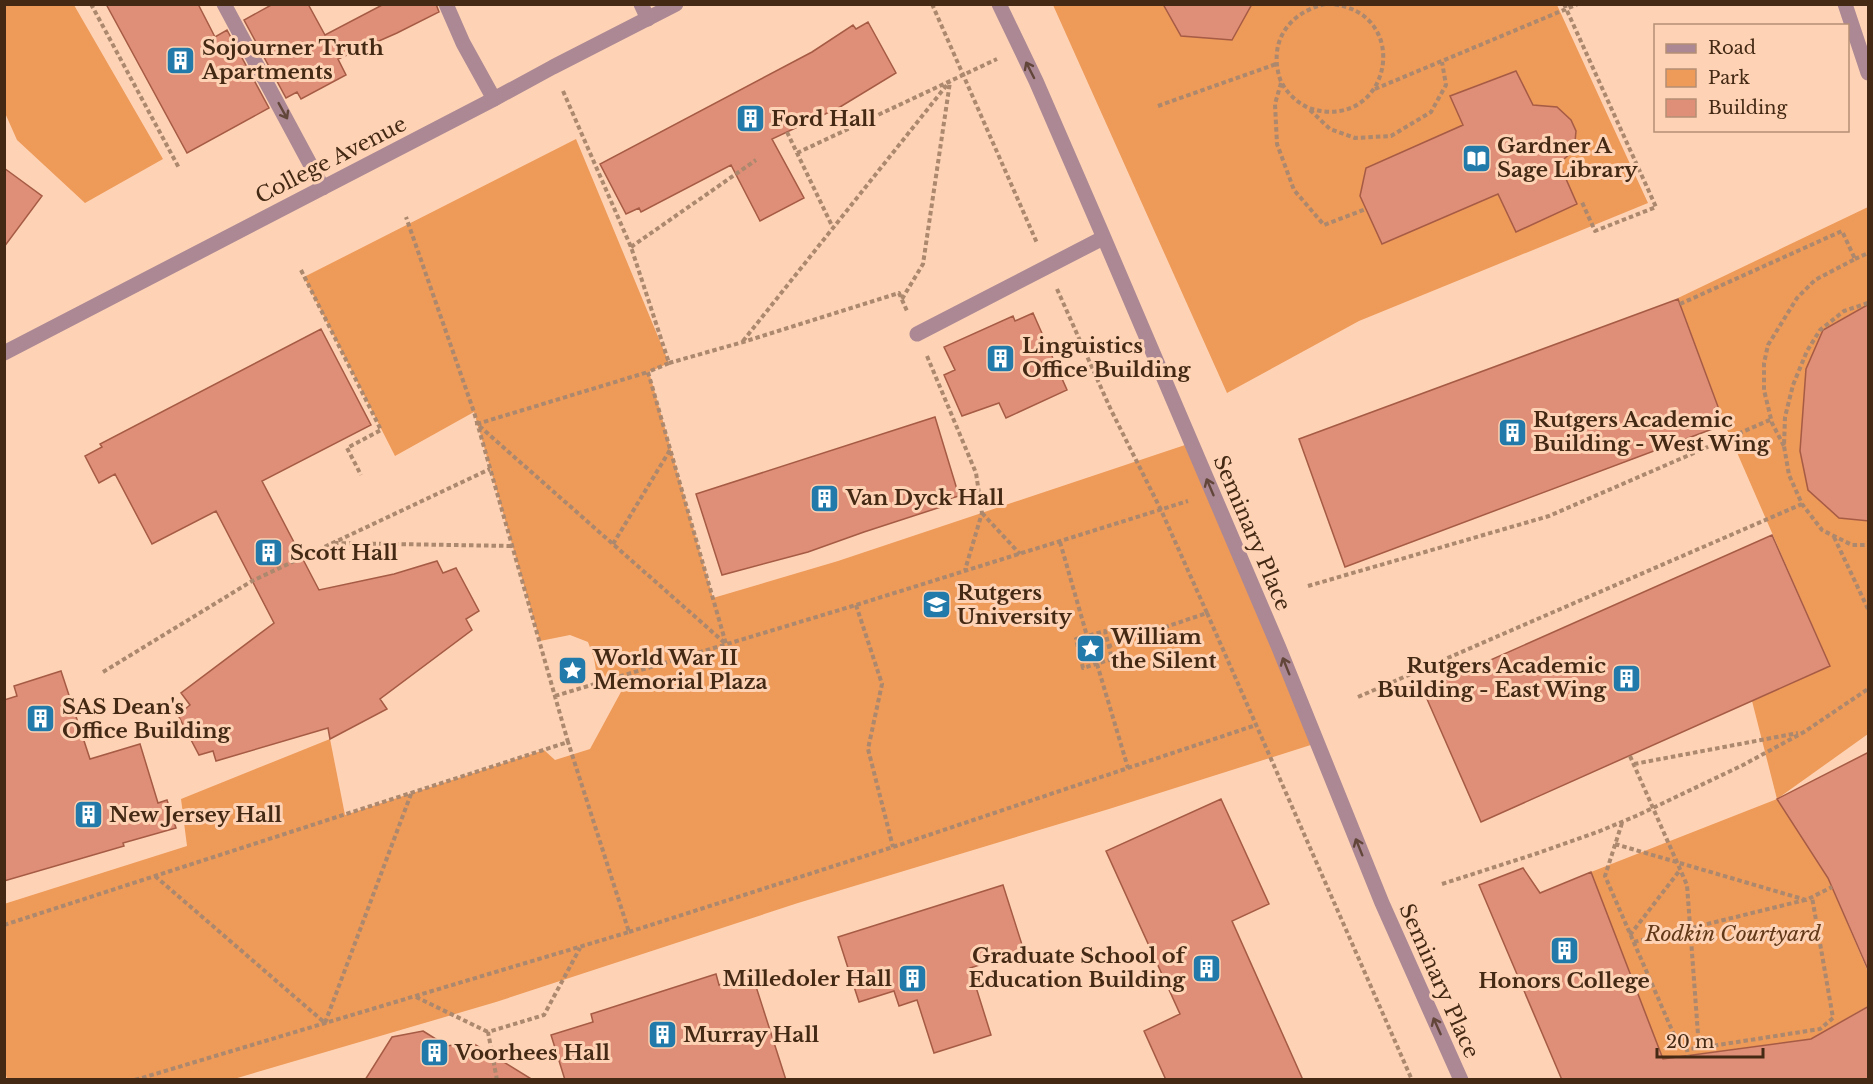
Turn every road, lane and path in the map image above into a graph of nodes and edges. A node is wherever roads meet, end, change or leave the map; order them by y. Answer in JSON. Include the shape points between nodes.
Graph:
{"nodes":[{"id":1,"x":91,"y":4,"type":"edge"},
{"id":2,"x":224,"y":4,"type":"edge"},
{"id":3,"x":446,"y":4,"type":"edge"},
{"id":4,"x":676,"y":4,"type":"edge"},
{"id":5,"x":999,"y":4,"type":"edge"},
{"id":6,"x":1325,"y":4,"type":"edge"},
{"id":7,"x":1331,"y":4,"type":"edge"},
{"id":8,"x":1564,"y":4,"type":"edge"},
{"id":9,"x":1578,"y":4,"type":"edge"},
{"id":10,"x":1845,"y":4,"type":"edge"},
{"id":11,"x":1345,"y":5,"type":"edge"},
{"id":12,"x":1567,"y":10,"type":"junction"},
{"id":13,"x":645,"y":12,"type":"edge"},
{"id":14,"x":1019,"y":49,"type":"junction"},
{"id":15,"x":1442,"y":62,"type":"junction"},
{"id":16,"x":1276,"y":64,"type":"junction"},
{"id":17,"x":553,"y":67,"type":"junction"},
{"id":18,"x":1869,"y":73,"type":"edge"},
{"id":19,"x":950,"y":81,"type":"junction"},
{"id":20,"x":1281,"y":82,"type":"junction"},
{"id":21,"x":1375,"y":90,"type":"junction"},
{"id":22,"x":494,"y":99,"type":"junction"},
{"id":23,"x":1158,"y":106,"type":"dead end"},
{"id":24,"x":1308,"y":108,"type":"junction"},
{"id":25,"x":787,"y":132,"type":"dead end"},
{"id":26,"x":797,"y":153,"type":"junction"},
{"id":27,"x":756,"y":160,"type":"dead end"},
{"id":28,"x":179,"y":168,"type":"dead end"},
{"id":29,"x":323,"y":188,"type":"junction"},
{"id":30,"x":1581,"y":200,"type":"dead end"},
{"id":31,"x":1366,"y":209,"type":"dead end"},
{"id":32,"x":406,"y":217,"type":"dead end"},
{"id":33,"x":833,"y":228,"type":"junction"},
{"id":34,"x":1103,"y":238,"type":"junction"},
{"id":35,"x":631,"y":247,"type":"junction"},
{"id":36,"x":1869,"y":254,"type":"edge"},
{"id":37,"x":1855,"y":259,"type":"junction"},
{"id":38,"x":301,"y":270,"type":"dead end"},
{"id":39,"x":902,"y":299,"type":"junction"},
{"id":40,"x":1869,"y":303,"type":"edge"},
{"id":41,"x":1680,"y":304,"type":"dead end"},
{"id":42,"x":917,"y":334,"type":"junction"},
{"id":43,"x":743,"y":342,"type":"junction"},
{"id":44,"x":4,"y":354,"type":"edge"},
{"id":45,"x":669,"y":363,"type":"junction"},
{"id":46,"x":648,"y":372,"type":"junction"},
{"id":47,"x":1772,"y":419,"type":"junction"},
{"id":48,"x":477,"y":424,"type":"junction"},
{"id":49,"x":1784,"y":446,"type":"junction"},
{"id":50,"x":670,"y":449,"type":"junction"},
{"id":51,"x":490,"y":469,"type":"junction"},
{"id":52,"x":361,"y":475,"type":"dead end"},
{"id":53,"x":1212,"y":493,"type":"junction"},
{"id":54,"x":1802,"y":504,"type":"junction"},
{"id":55,"x":1161,"y":510,"type":"junction"},
{"id":56,"x":982,"y":513,"type":"junction"},
{"id":57,"x":1834,"y":536,"type":"junction"},
{"id":58,"x":1060,"y":542,"type":"junction"},
{"id":59,"x":334,"y":543,"type":"junction"},
{"id":60,"x":613,"y":544,"type":"junction"},
{"id":61,"x":1869,"y":545,"type":"edge"},
{"id":62,"x":512,"y":546,"type":"junction"},
{"id":63,"x":1020,"y":555,"type":"junction"},
{"id":64,"x":965,"y":571,"type":"junction"},
{"id":65,"x":1308,"y":586,"type":"dead end"},
{"id":66,"x":856,"y":605,"type":"junction"},
{"id":67,"x":1869,"y":609,"type":"edge"},
{"id":68,"x":1207,"y":613,"type":"junction"},
{"id":69,"x":1088,"y":636,"type":"junction"},
{"id":70,"x":726,"y":644,"type":"junction"},
{"id":71,"x":1109,"y":646,"type":"junction"},
{"id":72,"x":1097,"y":664,"type":"junction"},
{"id":73,"x":103,"y":672,"type":"dead end"},
{"id":74,"x":1869,"y":688,"type":"edge"},
{"id":75,"x":555,"y":696,"type":"junction"},
{"id":76,"x":1358,"y":697,"type":"dead end"},
{"id":77,"x":1256,"y":725,"type":"junction"},
{"id":78,"x":1804,"y":732,"type":"junction"},
{"id":79,"x":568,"y":742,"type":"junction"},
{"id":80,"x":1630,"y":756,"type":"dead end"},
{"id":81,"x":1634,"y":764,"type":"junction"},
{"id":82,"x":1128,"y":768,"type":"junction"},
{"id":83,"x":411,"y":794,"type":"junction"},
{"id":84,"x":1653,"y":808,"type":"junction"},
{"id":85,"x":1622,"y":822,"type":"junction"},
{"id":86,"x":1615,"y":844,"type":"junction"},
{"id":87,"x":893,"y":847,"type":"junction"},
{"id":88,"x":1677,"y":862,"type":"junction"},
{"id":89,"x":1681,"y":869,"type":"junction"},
{"id":90,"x":154,"y":876,"type":"junction"},
{"id":91,"x":1442,"y":884,"type":"dead end"},
{"id":92,"x":1832,"y":887,"type":"dead end"},
{"id":93,"x":1812,"y":897,"type":"junction"},
{"id":94,"x":1806,"y":900,"type":"junction"},
{"id":95,"x":4,"y":925,"type":"edge"},
{"id":96,"x":1690,"y":928,"type":"junction"},
{"id":97,"x":629,"y":933,"type":"junction"},
{"id":98,"x":1630,"y":935,"type":"junction"},
{"id":99,"x":1634,"y":942,"type":"junction"},
{"id":100,"x":580,"y":947,"type":"junction"},
{"id":101,"x":415,"y":996,"type":"junction"},
{"id":102,"x":326,"y":1023,"type":"junction"},
{"id":103,"x":488,"y":1032,"type":"junction"},
{"id":104,"x":1699,"y":1048,"type":"junction"},
{"id":105,"x":1688,"y":1049,"type":"junction"},
{"id":106,"x":1688,"y":1056,"type":"dead end"},
{"id":107,"x":135,"y":1080,"type":"edge"},
{"id":108,"x":497,"y":1080,"type":"edge"},
{"id":109,"x":1412,"y":1080,"type":"edge"},
{"id":110,"x":1461,"y":1080,"type":"edge"}],
"edges":[{"from":1,"to":28,"type":"path"},
{"from":2,"to":29,"type":"street","one_way":true},
{"from":3,"to":22,"type":"street"},
{"from":4,"to":13,"type":"street","name":"College Avenue"},
{"from":5,"to":14,"type":"street","name":"Seminary Place"},
{"from":6,"to":16,"type":"path","via":[[1295,17],[1284,30]]},
{"from":7,"to":11,"type":"path"},
{"from":8,"to":12,"type":"path"},
{"from":9,"to":12,"type":"path"},
{"from":10,"to":18,"type":"street"},
{"from":11,"to":21,"type":"path","via":[[1373,25],[1382,40],[1385,57]]},
{"from":12,"to":15,"type":"path"},
{"from":12,"to":30,"type":"path","via":[[1656,207],[1595,231]]},
{"from":13,"to":17,"type":"street","name":"College Avenue"},
{"from":14,"to":19,"type":"path"},
{"from":34,"to":14,"type":"street","name":"Seminary Place","one_way":true},
{"from":15,"to":21,"type":"path"},
{"from":15,"to":24,"type":"path","via":[[1446,85],[1431,112],[1390,136],[1355,138],[1330,129]]},
{"from":16,"to":20,"type":"path"},
{"from":16,"to":23,"type":"path"},
{"from":17,"to":22,"type":"street","name":"College Avenue"},
{"from":17,"to":35,"type":"path"},
{"from":19,"to":26,"type":"path"},
{"from":19,"to":33,"type":"path"},
{"from":19,"to":39,"type":"path","via":[[923,264]]},
{"from":20,"to":24,"type":"path"},
{"from":20,"to":31,"type":"path","via":[[1275,104],[1277,144],[1294,190],[1324,225]]},
{"from":21,"to":24,"type":"path","via":[[1344,111],[1326,113]]},
{"from":22,"to":29,"type":"street","name":"College Avenue"},
{"from":25,"to":26,"type":"path"},
{"from":26,"to":33,"type":"path"},
{"from":27,"to":35,"type":"path"},
{"from":29,"to":44,"type":"street","name":"College Avenue"},
{"from":32,"to":48,"type":"path"},
{"from":33,"to":43,"type":"path"},
{"from":34,"to":42,"type":"street"},
{"from":53,"to":34,"type":"street","name":"Seminary Place","one_way":true},
{"from":35,"to":45,"type":"path"},
{"from":36,"to":37,"type":"path"},
{"from":37,"to":41,"type":"path","via":[[1842,231]]},
{"from":37,"to":47,"type":"path","via":[[1815,280],[1797,298],[1768,345],[1764,390]]},
{"from":38,"to":52,"type":"path","via":[[381,430],[347,448]]},
{"from":39,"to":42,"type":"path"},
{"from":39,"to":43,"type":"path","via":[[899,293]]},
{"from":40,"to":49,"type":"path","via":[[1844,311],[1820,330],[1807,351],[1792,385]]},
{"from":42,"to":56,"type":"path","via":[[976,473]]},
{"from":43,"to":45,"type":"path"},
{"from":45,"to":46,"type":"path"},
{"from":46,"to":48,"type":"path"},
{"from":46,"to":50,"type":"path"},
{"from":47,"to":49,"type":"path"},
{"from":47,"to":65,"type":"path","via":[[1549,516]]},
{"from":48,"to":51,"type":"path"},
{"from":48,"to":60,"type":"path"},
{"from":49,"to":54,"type":"path","via":[[1789,475]]},
{"from":50,"to":60,"type":"path"},
{"from":50,"to":70,"type":"path"},
{"from":51,"to":59,"type":"path"},
{"from":51,"to":62,"type":"path"},
{"from":53,"to":55,"type":"path"},
{"from":110,"to":53,"type":"street","name":"Seminary Place","one_way":true,"via":[[1382,903]]},
{"from":54,"to":57,"type":"path","via":[[1822,530]]},
{"from":54,"to":76,"type":"path"},
{"from":55,"to":58,"type":"path"},
{"from":55,"to":68,"type":"path"},
{"from":56,"to":63,"type":"path"},
{"from":56,"to":64,"type":"path"},
{"from":57,"to":61,"type":"path","via":[[1852,545]]},
{"from":57,"to":67,"type":"path"},
{"from":58,"to":63,"type":"path"},
{"from":58,"to":69,"type":"path"},
{"from":59,"to":62,"type":"path"},
{"from":59,"to":73,"type":"path","via":[[252,581]]},
{"from":60,"to":70,"type":"path"},
{"from":62,"to":75,"type":"path"},
{"from":63,"to":64,"type":"path"},
{"from":64,"to":66,"type":"path"},
{"from":66,"to":70,"type":"path"},
{"from":66,"to":87,"type":"path","via":[[882,684],[868,750]]},
{"from":68,"to":71,"type":"path"},
{"from":68,"to":77,"type":"path"},
{"from":69,"to":71,"type":"path","via":[[1105,631]]},
{"from":69,"to":72,"type":"path","via":[[1076,639],[1083,668]]},
{"from":70,"to":75,"type":"path"},
{"from":71,"to":72,"type":"path","via":[[1112,659]]},
{"from":72,"to":82,"type":"path"},
{"from":74,"to":78,"type":"path"},
{"from":75,"to":79,"type":"path"},
{"from":77,"to":82,"type":"path"},
{"from":77,"to":109,"type":"path"},
{"from":78,"to":81,"type":"path"},
{"from":78,"to":84,"type":"path"},
{"from":79,"to":83,"type":"path"},
{"from":79,"to":97,"type":"path"},
{"from":80,"to":81,"type":"path"},
{"from":81,"to":84,"type":"path"},
{"from":82,"to":87,"type":"path"},
{"from":83,"to":90,"type":"path"},
{"from":83,"to":102,"type":"path"},
{"from":84,"to":85,"type":"path"},
{"from":84,"to":88,"type":"path"},
{"from":85,"to":86,"type":"path"},
{"from":85,"to":91,"type":"path"},
{"from":86,"to":88,"type":"path"},
{"from":86,"to":98,"type":"path","via":[[1605,876]]},
{"from":87,"to":97,"type":"path"},
{"from":88,"to":89,"type":"path"},
{"from":88,"to":94,"type":"path"},
{"from":89,"to":96,"type":"path","via":[[1688,885]]},
{"from":89,"to":98,"type":"path"},
{"from":90,"to":95,"type":"path"},
{"from":90,"to":102,"type":"path"},
{"from":92,"to":93,"type":"path"},
{"from":93,"to":94,"type":"path"},
{"from":93,"to":104,"type":"path","via":[[1833,1018],[1820,1029]]},
{"from":94,"to":96,"type":"path"},
{"from":96,"to":99,"type":"path"},
{"from":96,"to":104,"type":"path"},
{"from":97,"to":100,"type":"path"},
{"from":98,"to":99,"type":"path"},
{"from":99,"to":105,"type":"path","via":[[1678,1044]]},
{"from":100,"to":101,"type":"path"},
{"from":100,"to":103,"type":"path","via":[[544,1015]]},
{"from":101,"to":102,"type":"path"},
{"from":101,"to":103,"type":"path"},
{"from":102,"to":107,"type":"path"},
{"from":103,"to":108,"type":"path"},
{"from":104,"to":105,"type":"path"},
{"from":105,"to":106,"type":"path"}]}
